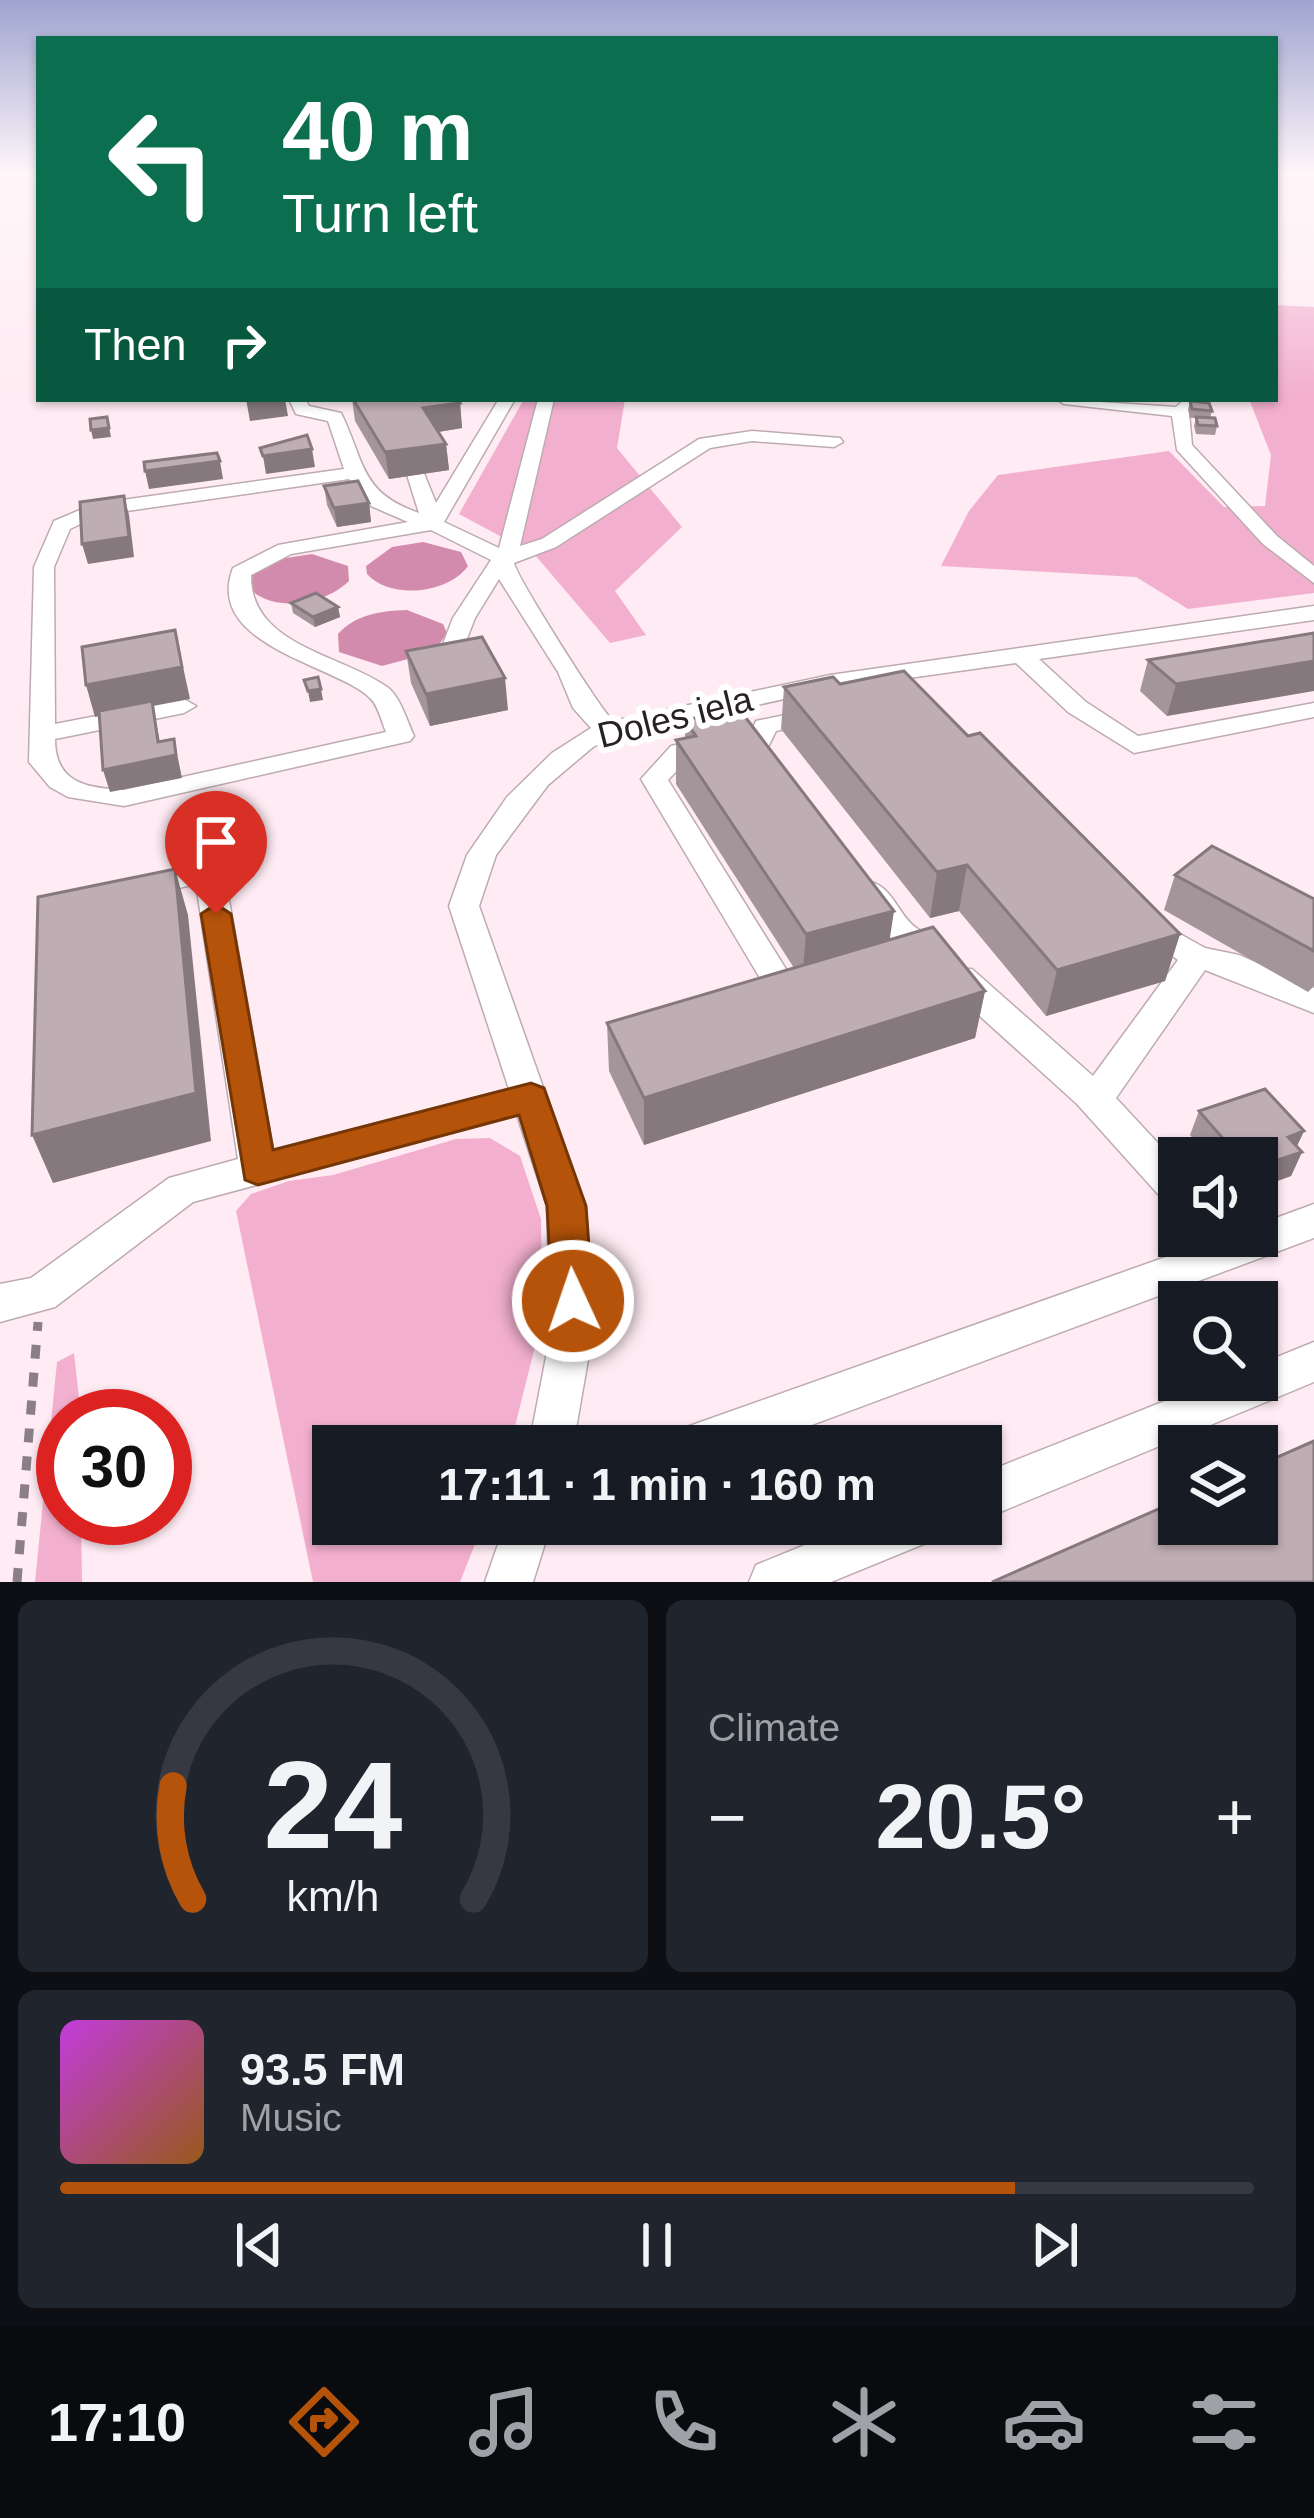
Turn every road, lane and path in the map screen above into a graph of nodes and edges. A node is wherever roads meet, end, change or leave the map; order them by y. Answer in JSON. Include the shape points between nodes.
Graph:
{"nodes":[{"id":1,"x":298,"y":402,"type":"edge"},
{"id":2,"x":503,"y":402,"type":"edge"},
{"id":3,"x":545,"y":402,"type":"edge"},
{"id":4,"x":1117,"y":402,"type":"edge"},
{"id":5,"x":1188,"y":406,"type":"edge"},
{"id":6,"x":834,"y":442,"type":"dead end"},
{"id":7,"x":355,"y":473,"type":"junction"},
{"id":8,"x":416,"y":475,"type":"dead end"},
{"id":9,"x":433,"y":524,"type":"junction"},
{"id":10,"x":504,"y":559,"type":"junction"},
{"id":11,"x":1314,"y":577,"type":"edge"},
{"id":12,"x":1314,"y":613,"type":"edge"},
{"id":13,"x":1020,"y":654,"type":"junction"},
{"id":14,"x":444,"y":672,"type":"edge"},
{"id":15,"x":184,"y":706,"type":"dead end"},
{"id":16,"x":842,"y":710,"type":"edge"},
{"id":17,"x":1314,"y":710,"type":"edge"},
{"id":18,"x":608,"y":730,"type":"junction"},
{"id":19,"x":43,"y":734,"type":"junction"},
{"id":20,"x":860,"y":877,"type":"edge"},
{"id":21,"x":122,"y":890,"type":"edge"},
{"id":22,"x":1124,"y":908,"type":"edge"},
{"id":23,"x":942,"y":956,"type":"junction"},
{"id":24,"x":1197,"y":958,"type":"junction"},
{"id":25,"x":897,"y":968,"type":"edge"},
{"id":26,"x":830,"y":988,"type":"edge"},
{"id":27,"x":1314,"y":1001,"type":"edge"},
{"id":28,"x":531,"y":1097,"type":"junction"},
{"id":29,"x":1095,"y":1101,"type":"junction"},
{"id":30,"x":258,"y":1169,"type":"junction"},
{"id":31,"x":1158,"y":1169,"type":"edge"},
{"id":32,"x":1314,"y":1221,"type":"edge"},
{"id":33,"x":1278,"y":1230,"type":"edge"},
{"id":34,"x":1189,"y":1257,"type":"edge"},
{"id":35,"x":41,"y":1294,"type":"junction"},
{"id":36,"x":0,"y":1304,"type":"edge"},
{"id":37,"x":1314,"y":1362,"type":"edge"},
{"id":38,"x":555,"y":1425,"type":"edge"},
{"id":39,"x":749,"y":1425,"type":"edge"},
{"id":40,"x":1002,"y":1488,"type":"edge"},
{"id":41,"x":521,"y":1545,"type":"edge"},
{"id":42,"x":863,"y":1545,"type":"edge"},
{"id":43,"x":17,"y":1582,"type":"edge"},
{"id":44,"x":509,"y":1582,"type":"edge"},
{"id":45,"x":773,"y":1582,"type":"edge"}],
"edges":[{"from":1,"to":7,"type":"street","via":[[350,431]]},
{"from":2,"to":9,"type":"street","via":[[482,417]]},
{"from":3,"to":10,"type":"street"},
{"from":4,"to":5,"type":"street"},
{"from":5,"to":11,"type":"street","via":[[1183,446]]},
{"from":6,"to":10,"type":"street","via":[[752,436],[705,443],[549,543]]},
{"from":7,"to":9,"type":"street","via":[[367,497],[389,513]]},
{"from":7,"to":19,"type":"street","via":[[94,510],[61,525],[44,567]]},
{"from":8,"to":9,"type":"street"},
{"from":9,"to":10,"type":"street"},
{"from":9,"to":19,"type":"street","via":[[285,549],[241,572],[236,589],[244,609],[286,648],[382,694],[401,736],[124,798],[59,786],[42,762]]},
{"from":10,"to":14,"type":"street","via":[[464,618]]},
{"from":10,"to":18,"type":"street","via":[[585,708]]},
{"from":12,"to":13,"type":"street","name":"Doles iela"},
{"from":13,"to":17,"type":"street","via":[[1134,745]]},
{"from":13,"to":18,"type":"street","name":"Doles iela","via":[[810,686]]},
{"from":15,"to":19,"type":"street"},
{"from":16,"to":26,"type":"street","via":[[765,726],[758,732],[766,752],[744,740],[680,752],[654,779],[783,990],[799,996]]},
{"from":18,"to":28,"type":"street","name":"Doles iela","via":[[578,741],[507,816],[468,880],[469,933]]},
{"from":20,"to":23,"type":"street","via":[[903,934]]},
{"from":21,"to":30,"type":"street","via":[[209,872]]},
{"from":22,"to":24,"type":"street"},
{"from":23,"to":25,"type":"street"},
{"from":23,"to":29,"type":"street","via":[[987,1010],[1010,1021]]},
{"from":24,"to":27,"type":"street","via":[[1228,963]]},
{"from":24,"to":29,"type":"street"},
{"from":28,"to":30,"type":"street"},
{"from":28,"to":38,"type":"street","name":"Doles iela","via":[[566,1206],[573,1270],[572,1331]]},
{"from":29,"to":31,"type":"street"},
{"from":30,"to":35,"type":"street","via":[[182,1190]]},
{"from":32,"to":33,"type":"street"},
{"from":34,"to":39,"type":"street"},
{"from":35,"to":36,"type":"street"},
{"from":35,"to":43,"type":"path"},
{"from":37,"to":40,"type":"street"},
{"from":41,"to":44,"type":"street"},
{"from":42,"to":45,"type":"street"}]}
